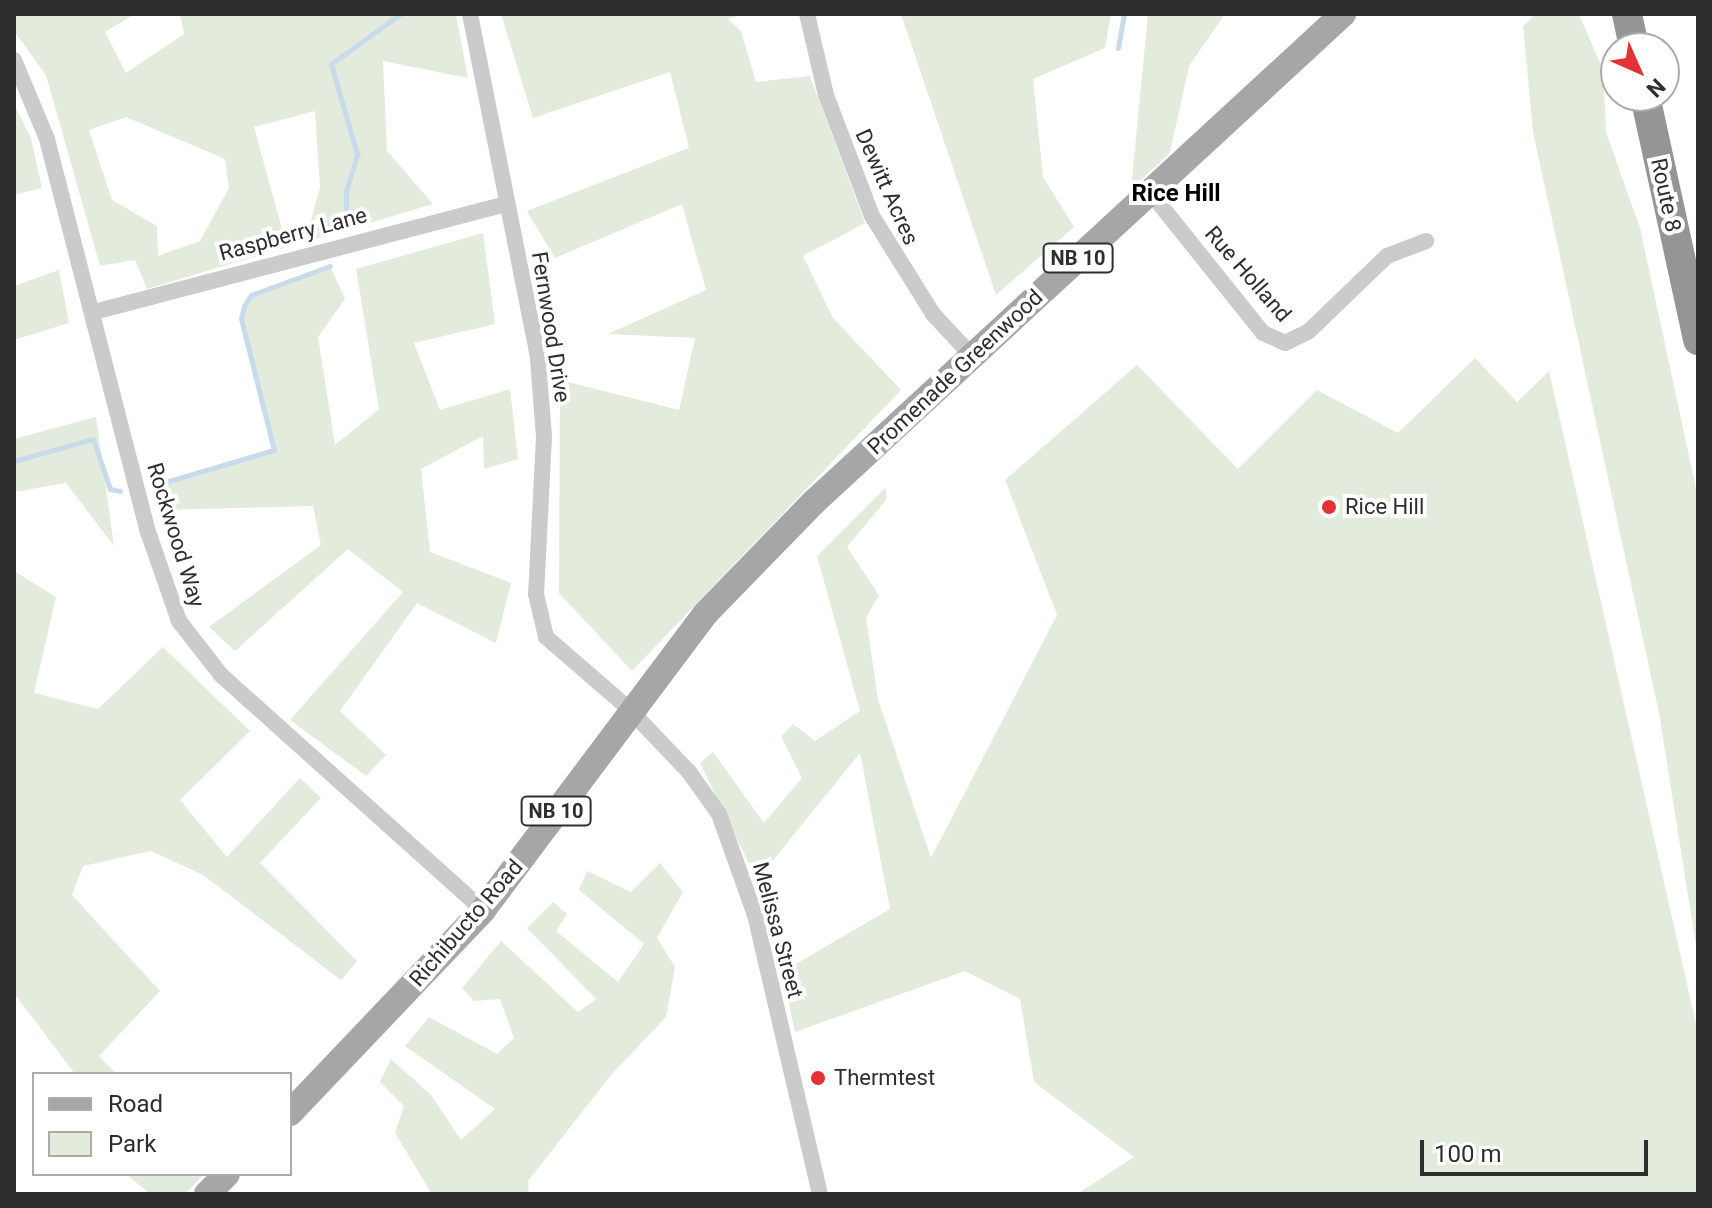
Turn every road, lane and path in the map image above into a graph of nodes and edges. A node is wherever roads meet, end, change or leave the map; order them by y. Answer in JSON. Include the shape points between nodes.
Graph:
{"nodes":[{"id":1,"x":470,"y":14,"type":"edge"},
{"id":2,"x":807,"y":14,"type":"edge"},
{"id":3,"x":1343,"y":14,"type":"edge"},
{"id":4,"x":14,"y":60,"type":"edge"},
{"id":5,"x":1648,"y":112,"type":"edge"},
{"id":6,"x":1150,"y":192,"type":"junction"},
{"id":7,"x":505,"y":204,"type":"junction"},
{"id":8,"x":1426,"y":241,"type":"dead end"},
{"id":9,"x":94,"y":312,"type":"junction"},
{"id":10,"x":1698,"y":340,"type":"edge"},
{"id":11,"x":972,"y":356,"type":"junction"},
{"id":12,"x":814,"y":502,"type":"joint"},
{"id":13,"x":629,"y":709,"type":"junction"},
{"id":14,"x":483,"y":910,"type":"junction"},
{"id":15,"x":292,"y":1111,"type":"edge"},
{"id":16,"x":225,"y":1176,"type":"edge"},
{"id":17,"x":207,"y":1194,"type":"edge"},
{"id":18,"x":820,"y":1194,"type":"edge"}],
"edges":[{"from":1,"to":7,"type":"street","name":"Fernwood Drive"},
{"from":2,"to":11,"type":"street","name":"Dewitt Acres","via":[[826,95],[872,216],[933,314]]},
{"from":3,"to":6,"type":"main road","name":"Promenade Greenwood","number":"NB 10"},
{"from":4,"to":9,"type":"street","name":"Rockwood Way","via":[[47,139]]},
{"from":5,"to":10,"type":"highway","name":"Route 8"},
{"from":6,"to":8,"type":"street","name":"Rue Holland","via":[[1263,333],[1285,343],[1308,332],[1387,256]]},
{"from":6,"to":11,"type":"main road","name":"Promenade Greenwood","number":"NB 10"},
{"from":7,"to":9,"type":"street","name":"Raspberry Lane"},
{"from":7,"to":13,"type":"street","name":"Fernwood Drive","via":[[543,402],[536,594],[546,637]]},
{"from":9,"to":14,"type":"street","name":"Rockwood Way","via":[[147,529],[179,621],[221,675]]},
{"from":11,"to":12,"type":"main road","name":"Promenade Greenwood","number":"NB 10"},
{"from":12,"to":13,"type":"main road","name":"Richibucto Road","number":"NB 10","via":[[706,613]]},
{"from":13,"to":14,"type":"main road","name":"Richibucto Road","number":"NB 10"},
{"from":13,"to":18,"type":"street","name":"Melissa Street","via":[[689,772],[719,814],[736,857],[755,915]]},
{"from":14,"to":15,"type":"main road","name":"Richibucto Road","number":"NB 10"},
{"from":16,"to":17,"type":"main road"}]}
